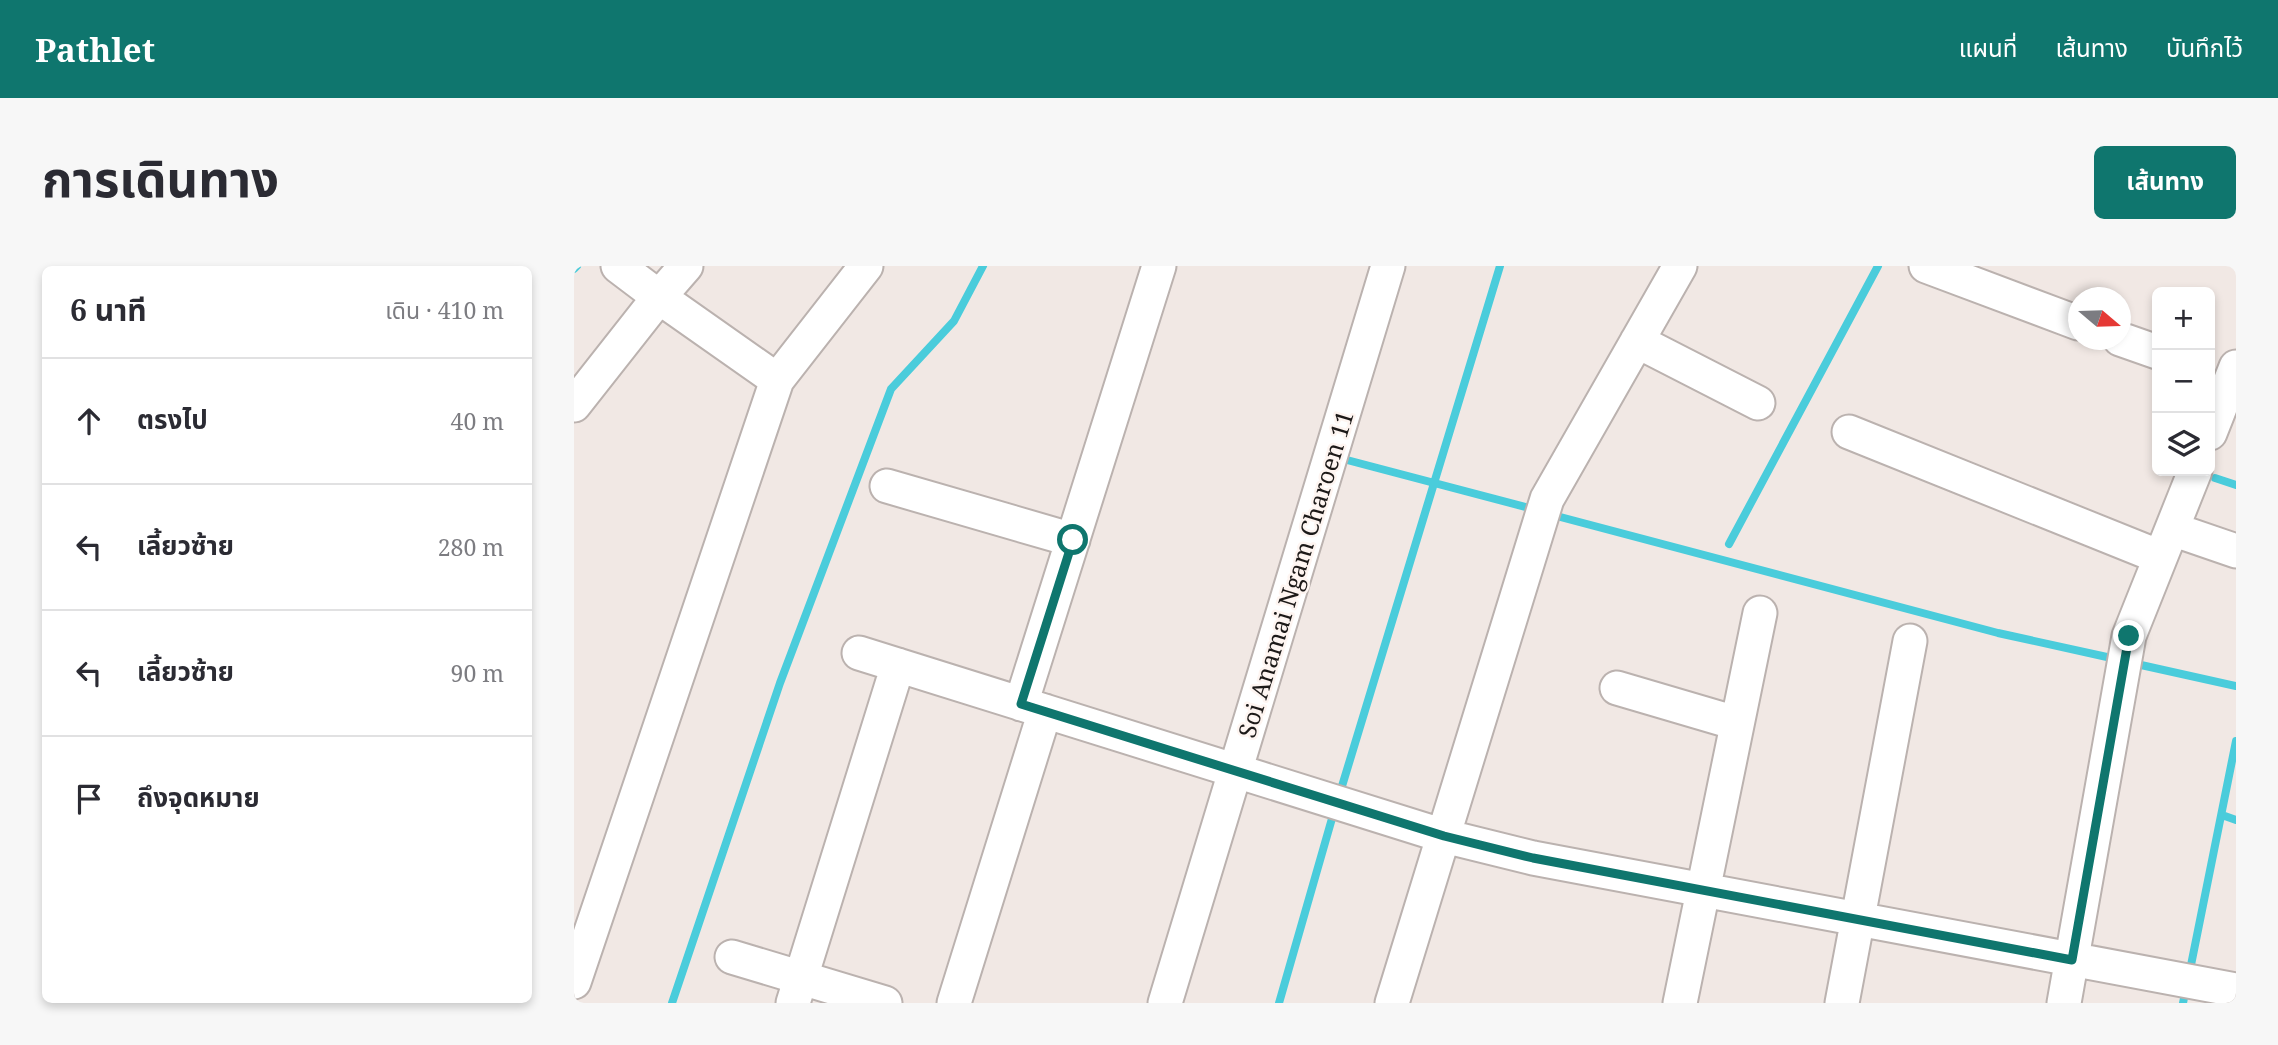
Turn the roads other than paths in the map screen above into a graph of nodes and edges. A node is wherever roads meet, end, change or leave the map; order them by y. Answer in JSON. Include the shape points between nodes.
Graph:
{"nodes":[{"id":1,"x":618,"y":266,"type":"edge"},
{"id":2,"x":686,"y":266,"type":"edge"},
{"id":3,"x":866,"y":266,"type":"edge"},
{"id":4,"x":1159,"y":266,"type":"edge"},
{"id":5,"x":1388,"y":266,"type":"edge"},
{"id":6,"x":1680,"y":266,"type":"edge"},
{"id":7,"x":1926,"y":266,"type":"edge"},
{"id":8,"x":659,"y":297,"type":"junction"},
{"id":9,"x":2068,"y":319,"type":"edge"},
{"id":10,"x":1637,"y":341,"type":"junction"},
{"id":11,"x":2131,"y":343,"type":"edge"},
{"id":12,"x":2152,"y":350,"type":"edge"},
{"id":13,"x":2225,"y":373,"type":"edge"},
{"id":14,"x":777,"y":380,"type":"junction"},
{"id":15,"x":1758,"y":403,"type":"dead end"},
{"id":16,"x":574,"y":405,"type":"edge"},
{"id":17,"x":2215,"y":413,"type":"edge"},
{"id":18,"x":1849,"y":432,"type":"dead end"},
{"id":19,"x":2192,"y":476,"type":"edge"},
{"id":20,"x":887,"y":486,"type":"dead end"},
{"id":21,"x":1073,"y":540,"type":"junction"},
{"id":22,"x":2166,"y":543,"type":"junction"},
{"id":23,"x":2236,"y":551,"type":"edge"},
{"id":24,"x":1760,"y":612,"type":"dead end"},
{"id":25,"x":1910,"y":641,"type":"dead end"},
{"id":26,"x":859,"y":653,"type":"dead end"},
{"id":27,"x":898,"y":665,"type":"junction"},
{"id":28,"x":1617,"y":688,"type":"dead end"},
{"id":29,"x":1033,"y":707,"type":"junction"},
{"id":30,"x":1736,"y":723,"type":"junction"},
{"id":31,"x":1235,"y":771,"type":"junction"},
{"id":32,"x":1444,"y":836,"type":"junction"},
{"id":33,"x":1702,"y":891,"type":"junction"},
{"id":34,"x":1858,"y":920,"type":"junction"},
{"id":35,"x":732,"y":957,"type":"dead end"},
{"id":36,"x":2072,"y":960,"type":"junction"},
{"id":37,"x":574,"y":982,"type":"edge"},
{"id":38,"x":2222,"y":987,"type":"edge"},
{"id":39,"x":796,"y":990,"type":"edge"},
{"id":40,"x":885,"y":1003,"type":"edge"},
{"id":41,"x":954,"y":1003,"type":"edge"},
{"id":42,"x":1165,"y":1003,"type":"edge"},
{"id":43,"x":1392,"y":1003,"type":"edge"},
{"id":44,"x":1680,"y":1003,"type":"edge"},
{"id":45,"x":1842,"y":1003,"type":"edge"},
{"id":46,"x":2064,"y":1003,"type":"edge"}],
"edges":[{"from":1,"to":8,"type":"street"},
{"from":2,"to":8,"type":"street"},
{"from":3,"to":14,"type":"street"},
{"from":4,"to":21,"type":"street"},
{"from":5,"to":31,"type":"street","name":"Soi Anamai Ngam Charoen 11"},
{"from":6,"to":10,"type":"street"},
{"from":7,"to":9,"type":"street"},
{"from":8,"to":14,"type":"street"},
{"from":8,"to":16,"type":"street"},
{"from":10,"to":15,"type":"street"},
{"from":10,"to":32,"type":"street","via":[[1547,499]]},
{"from":11,"to":12,"type":"street"},
{"from":13,"to":17,"type":"street"},
{"from":14,"to":37,"type":"street"},
{"from":18,"to":22,"type":"street"},
{"from":19,"to":22,"type":"street"},
{"from":20,"to":21,"type":"street"},
{"from":21,"to":29,"type":"street"},
{"from":22,"to":23,"type":"street"},
{"from":22,"to":36,"type":"street","via":[[2126,650]]},
{"from":24,"to":30,"type":"street"},
{"from":25,"to":34,"type":"street"},
{"from":26,"to":27,"type":"street"},
{"from":27,"to":29,"type":"street"},
{"from":27,"to":39,"type":"street"},
{"from":28,"to":30,"type":"street"},
{"from":29,"to":31,"type":"street"},
{"from":29,"to":41,"type":"street"},
{"from":30,"to":33,"type":"street"},
{"from":31,"to":32,"type":"street"},
{"from":31,"to":42,"type":"street","name":"Soi Anamai Ngam Charoen 11"},
{"from":32,"to":33,"type":"street"},
{"from":32,"to":43,"type":"street"},
{"from":33,"to":34,"type":"street"},
{"from":33,"to":44,"type":"street"},
{"from":34,"to":36,"type":"street"},
{"from":34,"to":45,"type":"street"},
{"from":35,"to":39,"type":"street"},
{"from":36,"to":38,"type":"street"},
{"from":36,"to":46,"type":"street"},
{"from":39,"to":40,"type":"street"}]}
